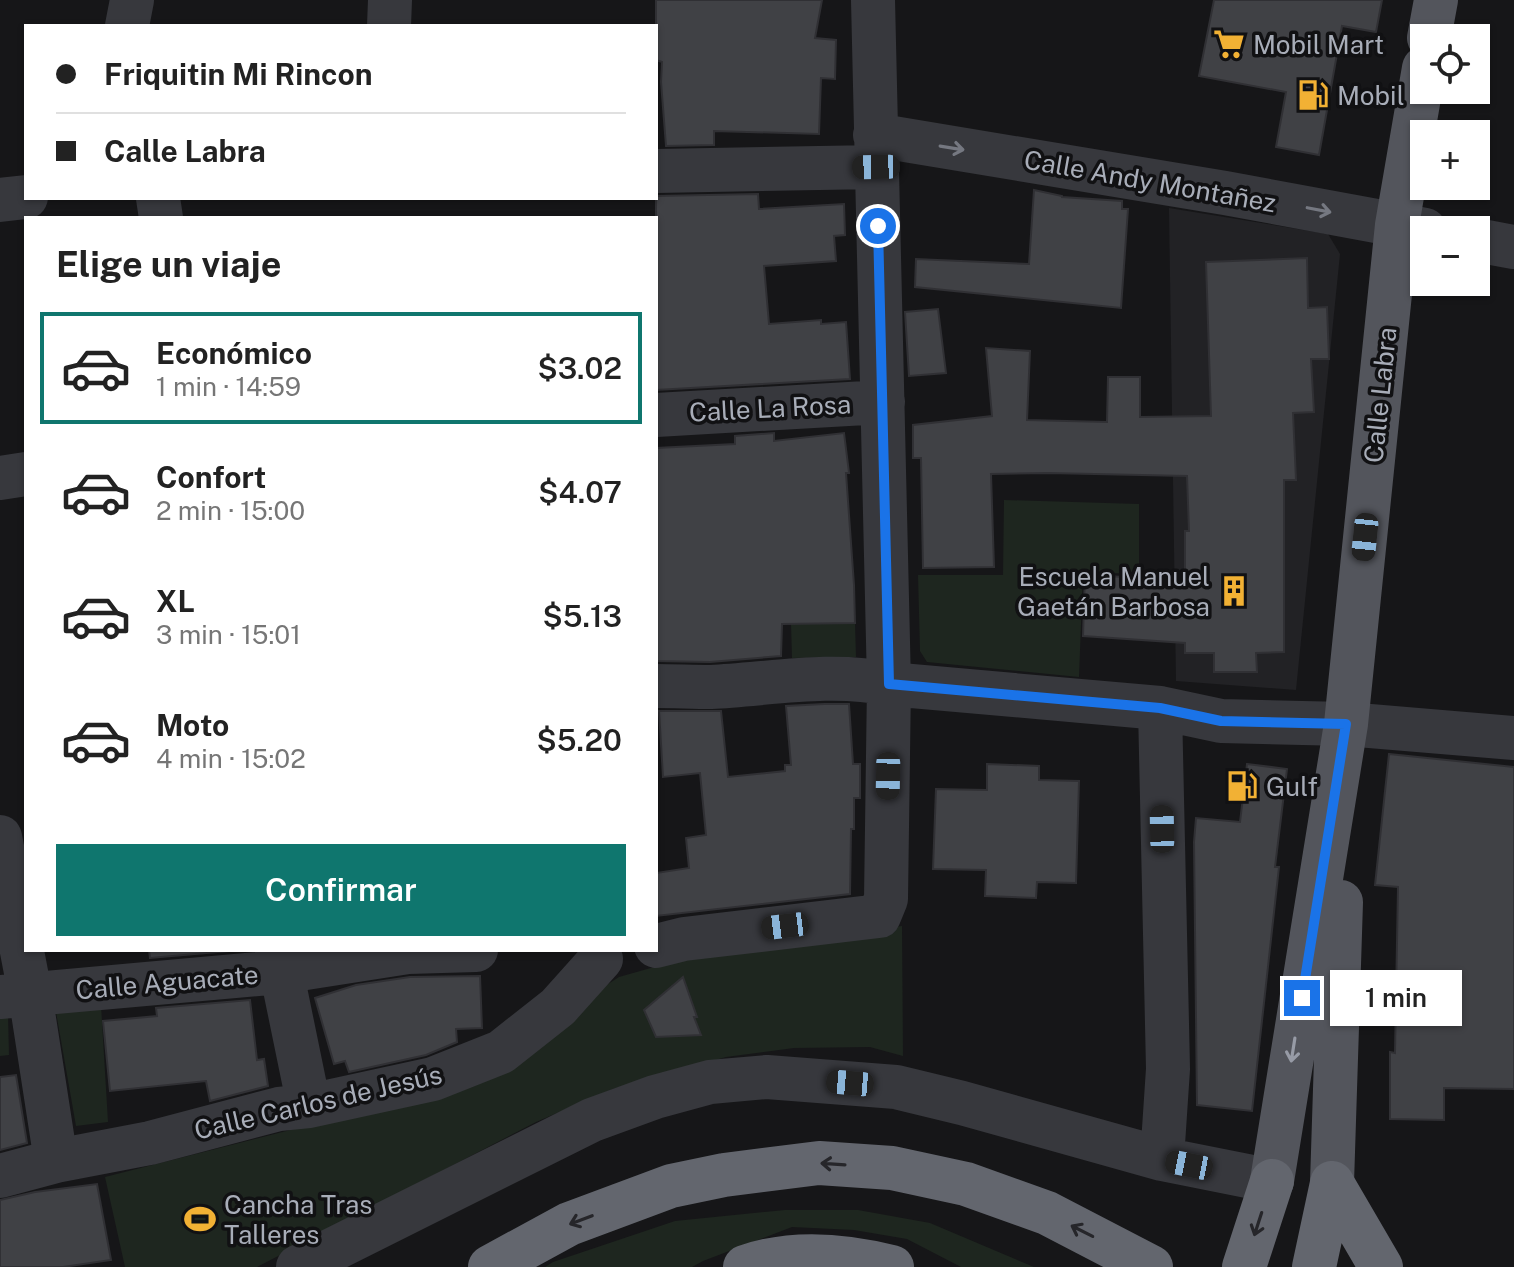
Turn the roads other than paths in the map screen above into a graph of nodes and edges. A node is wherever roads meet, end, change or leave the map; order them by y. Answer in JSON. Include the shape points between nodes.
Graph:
{"nodes":[{"id":1,"x":132,"y":0,"type":"edge"},
{"id":2,"x":390,"y":0,"type":"edge"},
{"id":3,"x":873,"y":0,"type":"edge"},
{"id":4,"x":1436,"y":0,"type":"edge"},
{"id":5,"x":127,"y":24,"type":"edge"},
{"id":6,"x":389,"y":24,"type":"edge"},
{"id":7,"x":1432,"y":24,"type":"edge"},
{"id":8,"x":1421,"y":104,"type":"edge"},
{"id":9,"x":876,"y":151,"type":"junction"},
{"id":10,"x":658,"y":171,"type":"edge"},
{"id":11,"x":24,"y":197,"type":"edge"},
{"id":12,"x":0,"y":200,"type":"edge"},
{"id":13,"x":1412,"y":216,"type":"edge"},
{"id":14,"x":1410,"y":227,"type":"edge"},
{"id":15,"x":1410,"y":235,"type":"edge"},
{"id":16,"x":1490,"y":243,"type":"edge"},
{"id":17,"x":1514,"y":247,"type":"edge"},
{"id":18,"x":883,"y":402,"type":"junction"},
{"id":19,"x":658,"y":415,"type":"edge"},
{"id":20,"x":24,"y":474,"type":"edge"},
{"id":21,"x":0,"y":478,"type":"edge"},
{"id":22,"x":889,"y":684,"type":"junction"},
{"id":23,"x":658,"y":686,"type":"edge"},
{"id":24,"x":1160,"y":708,"type":"junction"},
{"id":25,"x":1346,"y":724,"type":"junction"},
{"id":26,"x":1514,"y":738,"type":"edge"},
{"id":27,"x":0,"y":837,"type":"edge"},
{"id":28,"x":658,"y":946,"type":"edge"},
{"id":29,"x":408,"y":952,"type":"edge"},
{"id":30,"x":603,"y":953,"type":"edge"},
{"id":31,"x":278,"y":961,"type":"edge"},
{"id":32,"x":15,"y":995,"type":"edge"},
{"id":33,"x":309,"y":1106,"type":"junction"},
{"id":34,"x":1162,"y":1159,"type":"junction"},
{"id":35,"x":56,"y":1161,"type":"junction"},
{"id":36,"x":0,"y":1176,"type":"edge"},
{"id":37,"x":1272,"y":1181,"type":"junction"},
{"id":38,"x":1332,"y":1183,"type":"junction"},
{"id":39,"x":298,"y":1267,"type":"edge"},
{"id":40,"x":490,"y":1267,"type":"edge"},
{"id":41,"x":745,"y":1267,"type":"edge"},
{"id":42,"x":892,"y":1267,"type":"edge"},
{"id":43,"x":1151,"y":1267,"type":"edge"},
{"id":44,"x":1244,"y":1267,"type":"edge"},
{"id":45,"x":1314,"y":1267,"type":"edge"},
{"id":46,"x":1381,"y":1267,"type":"edge"}],
"edges":[{"from":1,"to":5,"type":"street"},
{"from":2,"to":6,"type":"street"},
{"from":3,"to":9,"type":"street"},
{"from":4,"to":7,"type":"main road"},
{"from":8,"to":13,"type":"main road","name":"Calle Labra"},
{"from":9,"to":10,"type":"street","name":"Calle Andy Montañez"},
{"from":9,"to":14,"type":"street","name":"Calle Andy Montañez","one_way":true,"via":[[1225,193]]},
{"from":9,"to":18,"type":"street"},
{"from":11,"to":12,"type":"street"},
{"from":15,"to":25,"type":"main road","name":"Calle Labra"},
{"from":16,"to":17,"type":"street"},
{"from":18,"to":19,"type":"street","name":"Calle La Rosa"},
{"from":18,"to":22,"type":"street"},
{"from":20,"to":21,"type":"street"},
{"from":22,"to":23,"type":"street","via":[[865,679]]},
{"from":22,"to":24,"type":"street"},
{"from":22,"to":28,"type":"street","via":[[886,899],[879,916]]},
{"from":24,"to":25,"type":"street","via":[[1221,721]]},
{"from":24,"to":34,"type":"street","via":[[1168,1069]]},
{"from":25,"to":26,"type":"street"},
{"from":25,"to":37,"type":"main road","name":"Calle Labra","one_way":true},
{"from":25,"to":38,"type":"main road","name":"Calle Labra"},
{"from":27,"to":32,"type":"street"},
{"from":29,"to":31,"type":"street","name":"Calle Aguacate"},
{"from":30,"to":33,"type":"street","name":"Calle Carlos de Jesús","via":[[558,1007],[501,1052],[433,1079]]},
{"from":31,"to":32,"type":"street","name":"Calle Aguacate"},
{"from":31,"to":33,"type":"street"},
{"from":32,"to":35,"type":"street"},
{"from":33,"to":35,"type":"street","name":"Calle Carlos de Jesús"},
{"from":34,"to":37,"type":"street"},
{"from":34,"to":39,"type":"street","via":[[896,1087],[767,1077],[710,1082],[592,1120]]},
{"from":35,"to":36,"type":"street","name":"Calle Carlos de Jesús"},
{"from":37,"to":44,"type":"highway","one_way":true},
{"from":38,"to":45,"type":"highway"},
{"from":38,"to":46,"type":"highway"},
{"from":43,"to":40,"type":"highway","one_way":true,"via":[[1047,1213],[966,1184],[892,1168],[819,1163],[671,1186],[569,1224]]},
{"from":41,"to":42,"type":"highway","via":[[790,1257],[831,1256]]}]}
